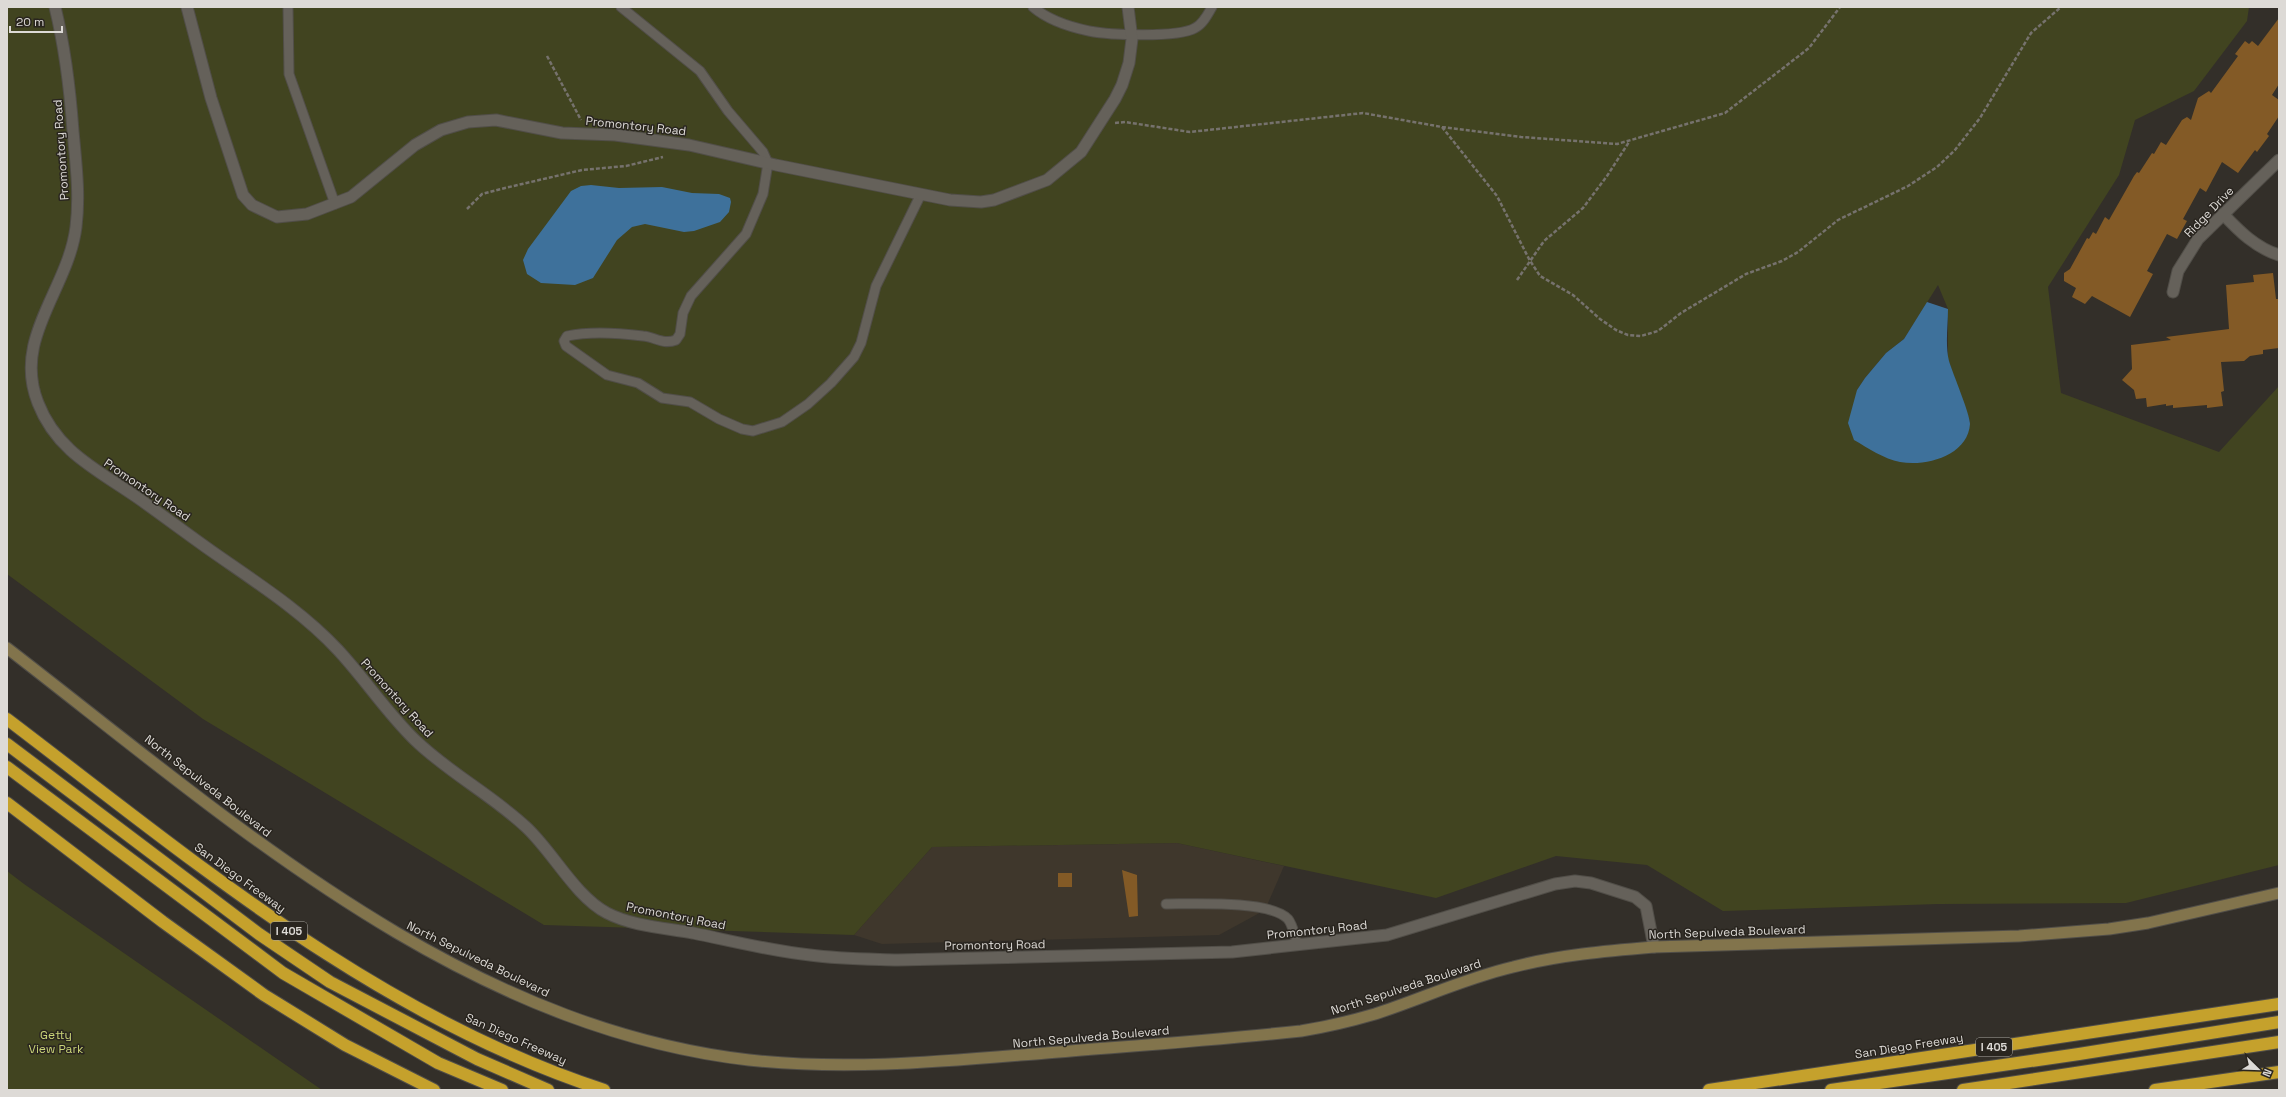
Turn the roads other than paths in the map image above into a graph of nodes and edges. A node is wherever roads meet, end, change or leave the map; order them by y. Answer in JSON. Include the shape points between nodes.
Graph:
{"nodes":[{"id":1,"x":55,"y":7,"type":"edge"},
{"id":2,"x":187,"y":7,"type":"edge"},
{"id":3,"x":288,"y":7,"type":"edge"},
{"id":4,"x":621,"y":7,"type":"edge"},
{"id":5,"x":1033,"y":7,"type":"edge"},
{"id":6,"x":1128,"y":7,"type":"edge"},
{"id":7,"x":1212,"y":7,"type":"edge"},
{"id":8,"x":1132,"y":34,"type":"junction"},
{"id":9,"x":2279,"y":160,"type":"edge"},
{"id":10,"x":768,"y":163,"type":"junction"},
{"id":11,"x":921,"y":194,"type":"junction"},
{"id":12,"x":335,"y":204,"type":"junction"},
{"id":13,"x":2223,"y":214,"type":"junction"},
{"id":14,"x":2279,"y":255,"type":"edge"},
{"id":15,"x":2173,"y":292,"type":"dead end"},
{"id":16,"x":7,"y":648,"type":"edge"},
{"id":17,"x":7,"y":719,"type":"edge"},
{"id":18,"x":7,"y":744,"type":"edge"},
{"id":19,"x":7,"y":767,"type":"edge"},
{"id":20,"x":7,"y":803,"type":"edge"},
{"id":21,"x":2279,"y":893,"type":"edge"},
{"id":22,"x":1166,"y":904,"type":"dead end"},
{"id":23,"x":1298,"y":945,"type":"junction"},
{"id":24,"x":1654,"y":947,"type":"junction"},
{"id":25,"x":2279,"y":1004,"type":"edge"},
{"id":26,"x":2279,"y":1022,"type":"edge"},
{"id":27,"x":2279,"y":1042,"type":"edge"},
{"id":28,"x":2279,"y":1072,"type":"edge"},
{"id":29,"x":434,"y":1090,"type":"edge"},
{"id":30,"x":502,"y":1090,"type":"edge"},
{"id":31,"x":548,"y":1090,"type":"edge"},
{"id":32,"x":604,"y":1090,"type":"edge"},
{"id":33,"x":1709,"y":1090,"type":"edge"},
{"id":34,"x":1831,"y":1090,"type":"edge"},
{"id":35,"x":1963,"y":1090,"type":"edge"},
{"id":36,"x":2155,"y":1090,"type":"edge"}],
"edges":[{"from":1,"to":23,"type":"street","name":"Promontory Road","via":[[66,56],[78,188],[72,249],[65,272],[31,349],[30,361],[36,400],[46,420],[59,440],[82,462],[137,498],[310,623],[339,651],[415,740],[470,785],[504,807],[546,847],[582,893],[598,907],[622,919],[658,927],[806,955],[844,959],[906,960],[1232,952]]},
{"from":2,"to":12,"type":"street","name":"Promontory Road","via":[[210,98],[243,195],[252,205],[277,217],[307,214]]},
{"from":3,"to":12,"type":"lane","via":[[289,74]]},
{"from":4,"to":10,"type":"lane","via":[[700,71],[728,111],[763,152]]},
{"from":5,"to":8,"type":"lane","via":[[1046,16],[1090,31]]},
{"from":6,"to":8,"type":"street","name":"Promontory Road"},
{"from":7,"to":8,"type":"lane","via":[[1205,19],[1195,28],[1178,33]]},
{"from":8,"to":11,"type":"street","name":"Promontory Road","via":[[1129,63],[1122,85],[1081,152],[1047,180],[1006,197],[981,202],[950,200]]},
{"from":9,"to":13,"type":"street","name":"Ridge Drive"},
{"from":10,"to":11,"type":"street","name":"Promontory Road"},
{"from":10,"to":11,"type":"lane","via":[[763,194],[746,234],[691,296],[683,313],[680,334],[676,340],[665,342],[645,336],[574,334],[567,336],[564,341],[566,346],[607,375],[638,383],[662,398],[690,402],[736,428],[753,431],[782,422],[814,399],[854,357],[861,343],[876,286]]},
{"from":10,"to":12,"type":"street","name":"Promontory Road","via":[[689,145],[562,133],[496,120],[453,125],[415,145],[351,197]]},
{"from":13,"to":14,"type":"street","via":[[2250,240]]},
{"from":13,"to":15,"type":"street","name":"Ridge Drive","via":[[2198,239],[2187,255],[2178,271]]},
{"from":16,"to":24,"type":"main road","name":"North Sepulveda Boulevard","via":[[282,859],[317,884],[392,930],[472,973],[554,1011],[651,1042],[701,1052],[792,1064],[884,1065],[1287,1033],[1375,1014],[1512,967],[1588,952]]},
{"from":17,"to":32,"type":"highway","name":"San Diego Freeway","number":"I 405","via":[[277,924],[325,954],[486,1043]]},
{"from":18,"to":31,"type":"highway","via":[[258,934],[330,982],[477,1059]]},
{"from":19,"to":30,"type":"highway","via":[[283,973],[438,1062]]},
{"from":20,"to":29,"type":"highway","via":[[264,995],[345,1045]]},
{"from":21,"to":24,"type":"main road","name":"North Sepulveda Boulevard","via":[[2148,923],[2065,933]]},
{"from":22,"to":23,"type":"lane","via":[[1251,906],[1270,909],[1288,919]]},
{"from":23,"to":24,"type":"street","name":"Promontory Road","via":[[1387,935],[1555,884],[1575,881],[1614,889],[1635,897],[1646,906]]},
{"from":25,"to":33,"type":"highway","name":"San Diego Freeway","number":"I 405"},
{"from":26,"to":34,"type":"highway"},
{"from":27,"to":35,"type":"highway"},
{"from":28,"to":36,"type":"highway"}]}
